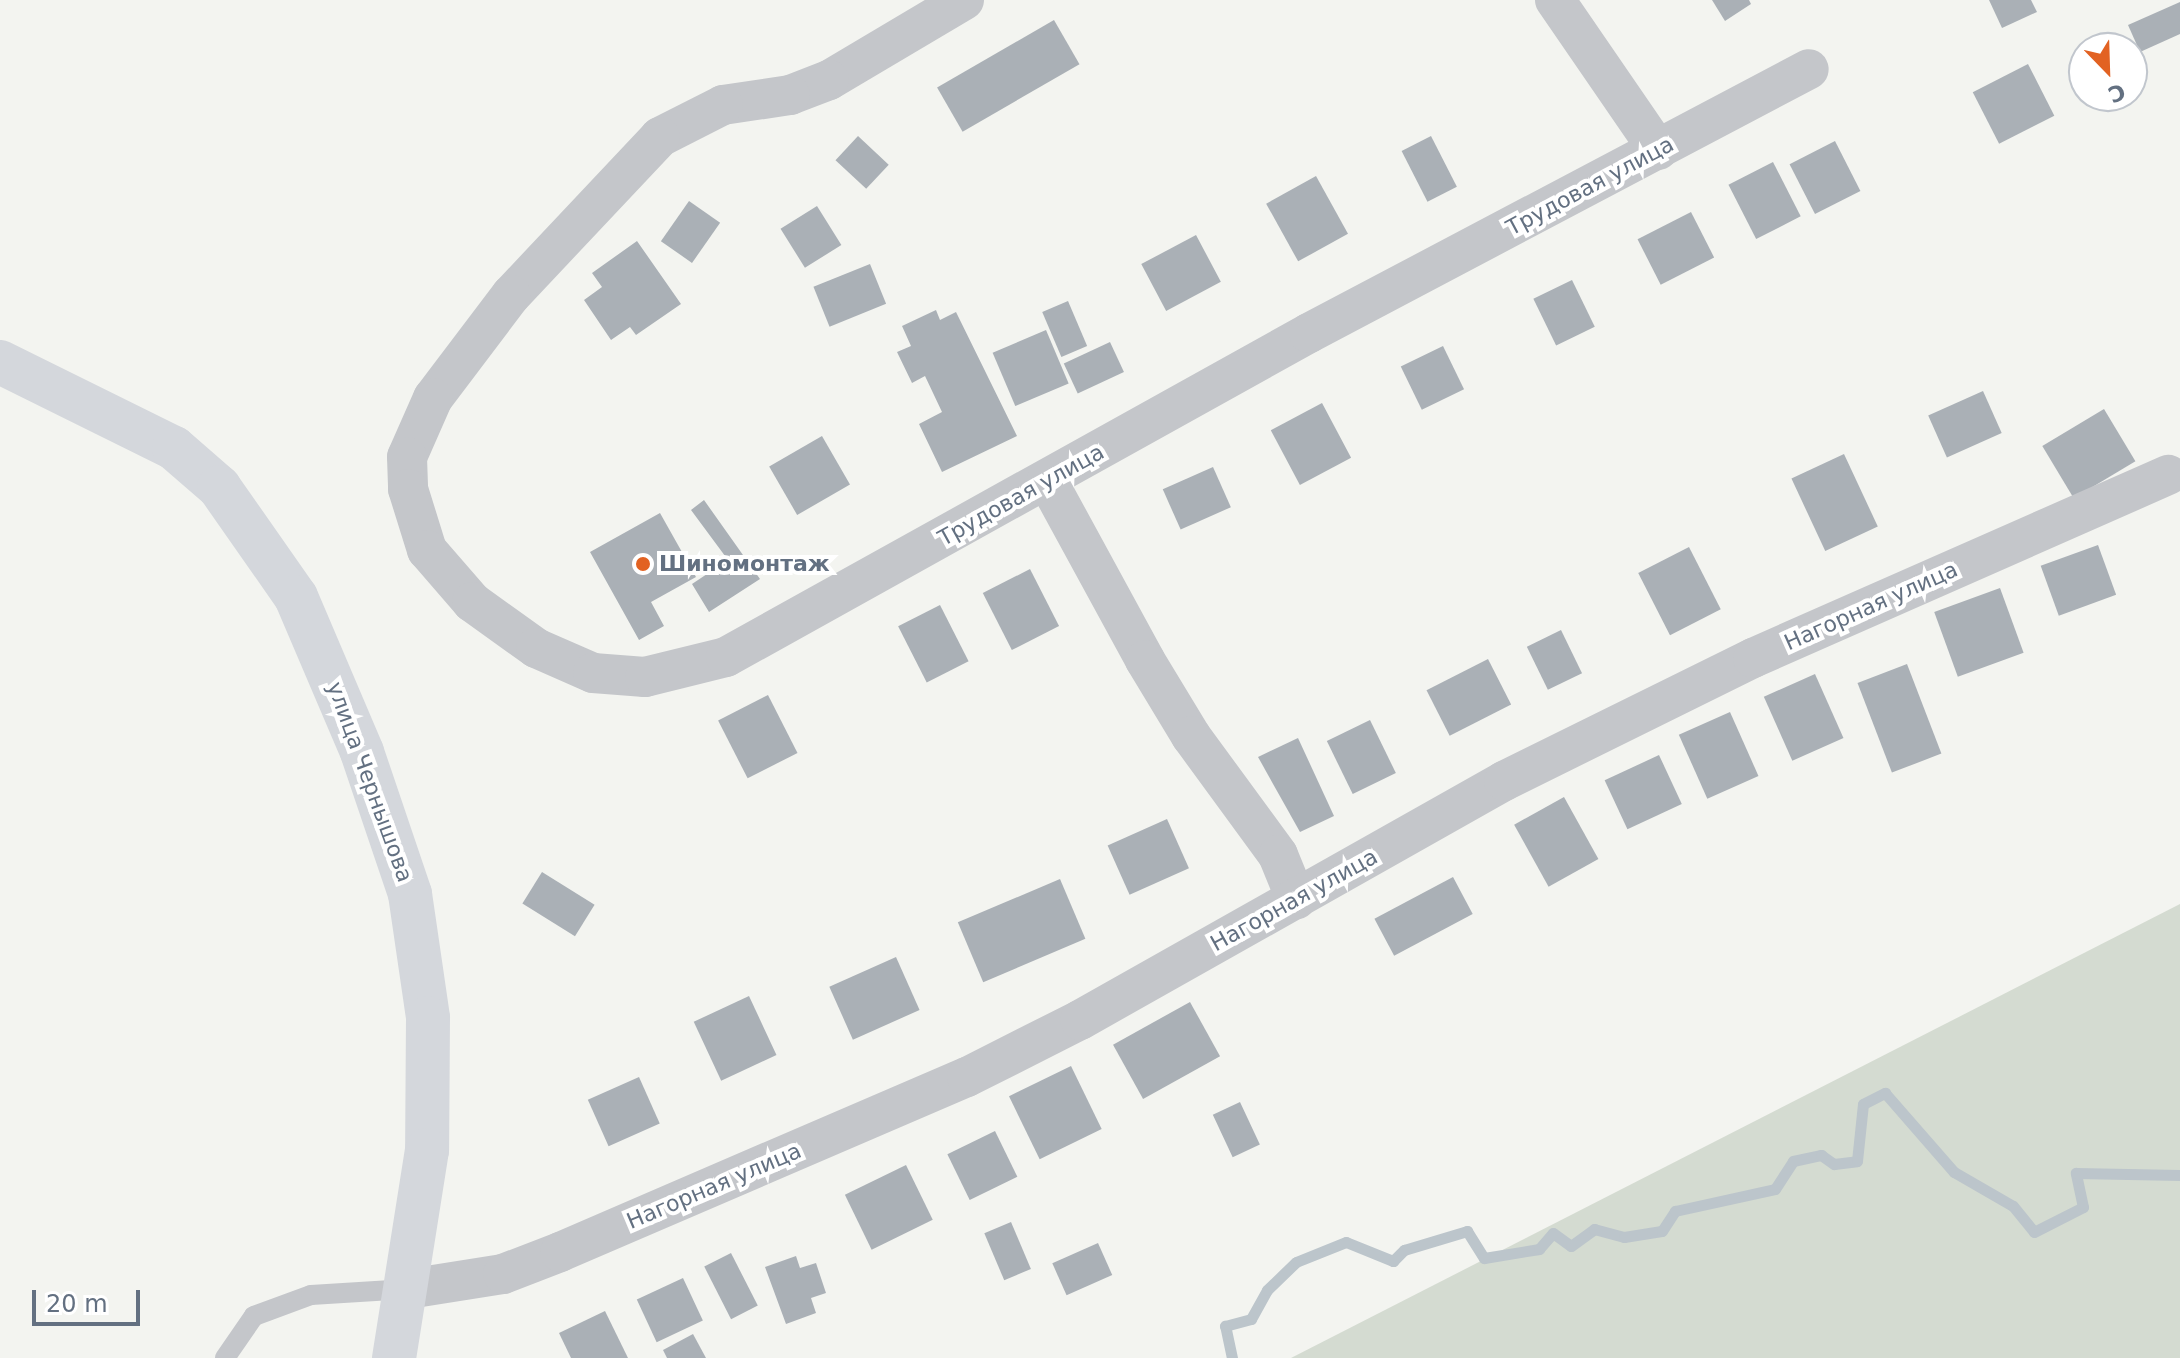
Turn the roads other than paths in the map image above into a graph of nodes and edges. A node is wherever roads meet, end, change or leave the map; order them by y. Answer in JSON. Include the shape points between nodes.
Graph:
{"nodes":[{"id":1,"x":964,"y":0,"type":"edge"},
{"id":2,"x":1555,"y":0,"type":"edge"},
{"id":3,"x":1809,"y":69,"type":"dead end"},
{"id":4,"x":1658,"y":150,"type":"junction"},
{"id":5,"x":0,"y":362,"type":"edge"},
{"id":6,"x":2168,"y":475,"type":"dead end"},
{"id":7,"x":1047,"y":480,"type":"junction"},
{"id":8,"x":1296,"y":899,"type":"junction"},
{"id":9,"x":408,"y":1289,"type":"junction"},
{"id":10,"x":225,"y":1358,"type":"edge"},
{"id":11,"x":394,"y":1358,"type":"edge"}],
"edges":[{"from":1,"to":7,"type":"street","name":"Трудовая улица","via":[[829,80],[790,95],[723,105],[660,137],[576,220],[433,398],[407,457],[410,500],[427,550],[449,580],[502,626],[565,664],[608,676],[645,677],[726,657]]},
{"from":2,"to":4,"type":"street"},
{"from":3,"to":4,"type":"street","name":"Трудовая улица"},
{"from":4,"to":7,"type":"street","name":"Трудовая улица","via":[[1309,333]]},
{"from":5,"to":9,"type":"main road","name":"улица Чернышова","via":[[174,448],[219,487],[296,597],[327,663],[393,837],[422,948],[428,1018],[427,1137]]},
{"from":6,"to":8,"type":"street","name":"Нагорная улица","via":[[1753,658],[1504,781]]},
{"from":7,"to":8,"type":"street","via":[[1152,672],[1278,855]]},
{"from":8,"to":9,"type":"street","name":"Нагорная улица","via":[[967,1077],[517,1268],[462,1283]]},
{"from":9,"to":10,"type":"lane","via":[[297,1300],[254,1316]]},
{"from":9,"to":11,"type":"main road","name":"улица Чернышова"}]}
